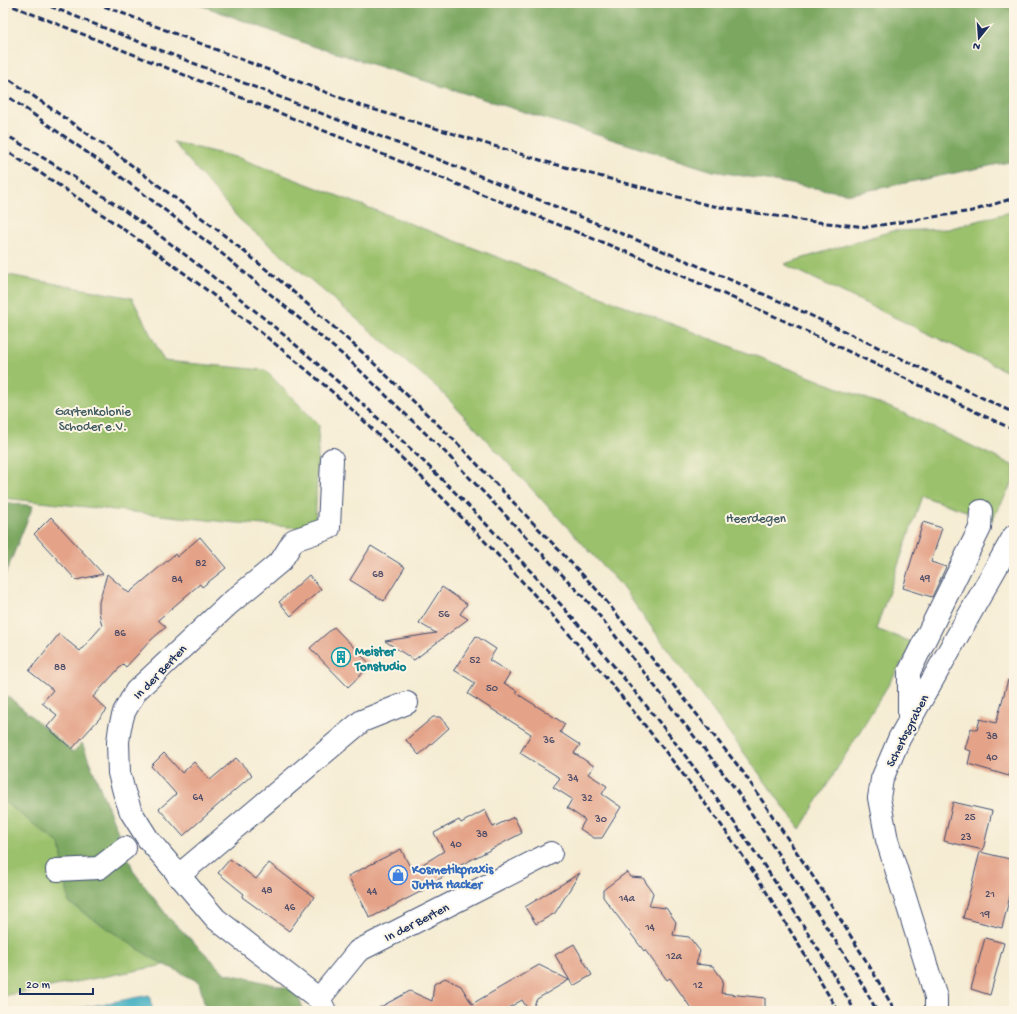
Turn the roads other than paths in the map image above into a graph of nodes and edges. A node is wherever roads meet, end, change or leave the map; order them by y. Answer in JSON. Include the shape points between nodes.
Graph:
{"nodes":[{"id":1,"x":332,"y":459,"type":"dead end"},
{"id":2,"x":981,"y":511,"type":"dead end"},
{"id":3,"x":1014,"y":536,"type":"edge"},
{"id":4,"x":407,"y":703,"type":"dead end"},
{"id":5,"x":909,"y":722,"type":"junction"},
{"id":6,"x":125,"y":848,"type":"dead end"},
{"id":7,"x":551,"y":853,"type":"dead end"},
{"id":8,"x":57,"y":870,"type":"dead end"},
{"id":9,"x":178,"y":876,"type":"junction"},
{"id":10,"x":322,"y":1005,"type":"edge"},
{"id":11,"x":936,"y":1011,"type":"edge"}],
"edges":[{"from":1,"to":9,"type":"street","name":"In der Berten","via":[[329,528],[294,540],[281,562],[228,604],[150,676],[136,691],[124,712],[118,742],[124,792],[131,812],[148,839]]},
{"from":2,"to":5,"type":"street","via":[[980,528],[909,672]]},
{"from":3,"to":5,"type":"street","name":"Scherbsgraben"},
{"from":4,"to":9,"type":"street","via":[[362,721]]},
{"from":5,"to":11,"type":"street","name":"Scherbsgraben","via":[[882,779],[880,798],[887,840],[926,961],[936,997]]},
{"from":6,"to":8,"type":"street","via":[[99,868]]},
{"from":7,"to":10,"type":"street","name":"In der Berten","via":[[358,952]]},
{"from":9,"to":10,"type":"street","name":"In der Berten","via":[[216,919]]}]}
